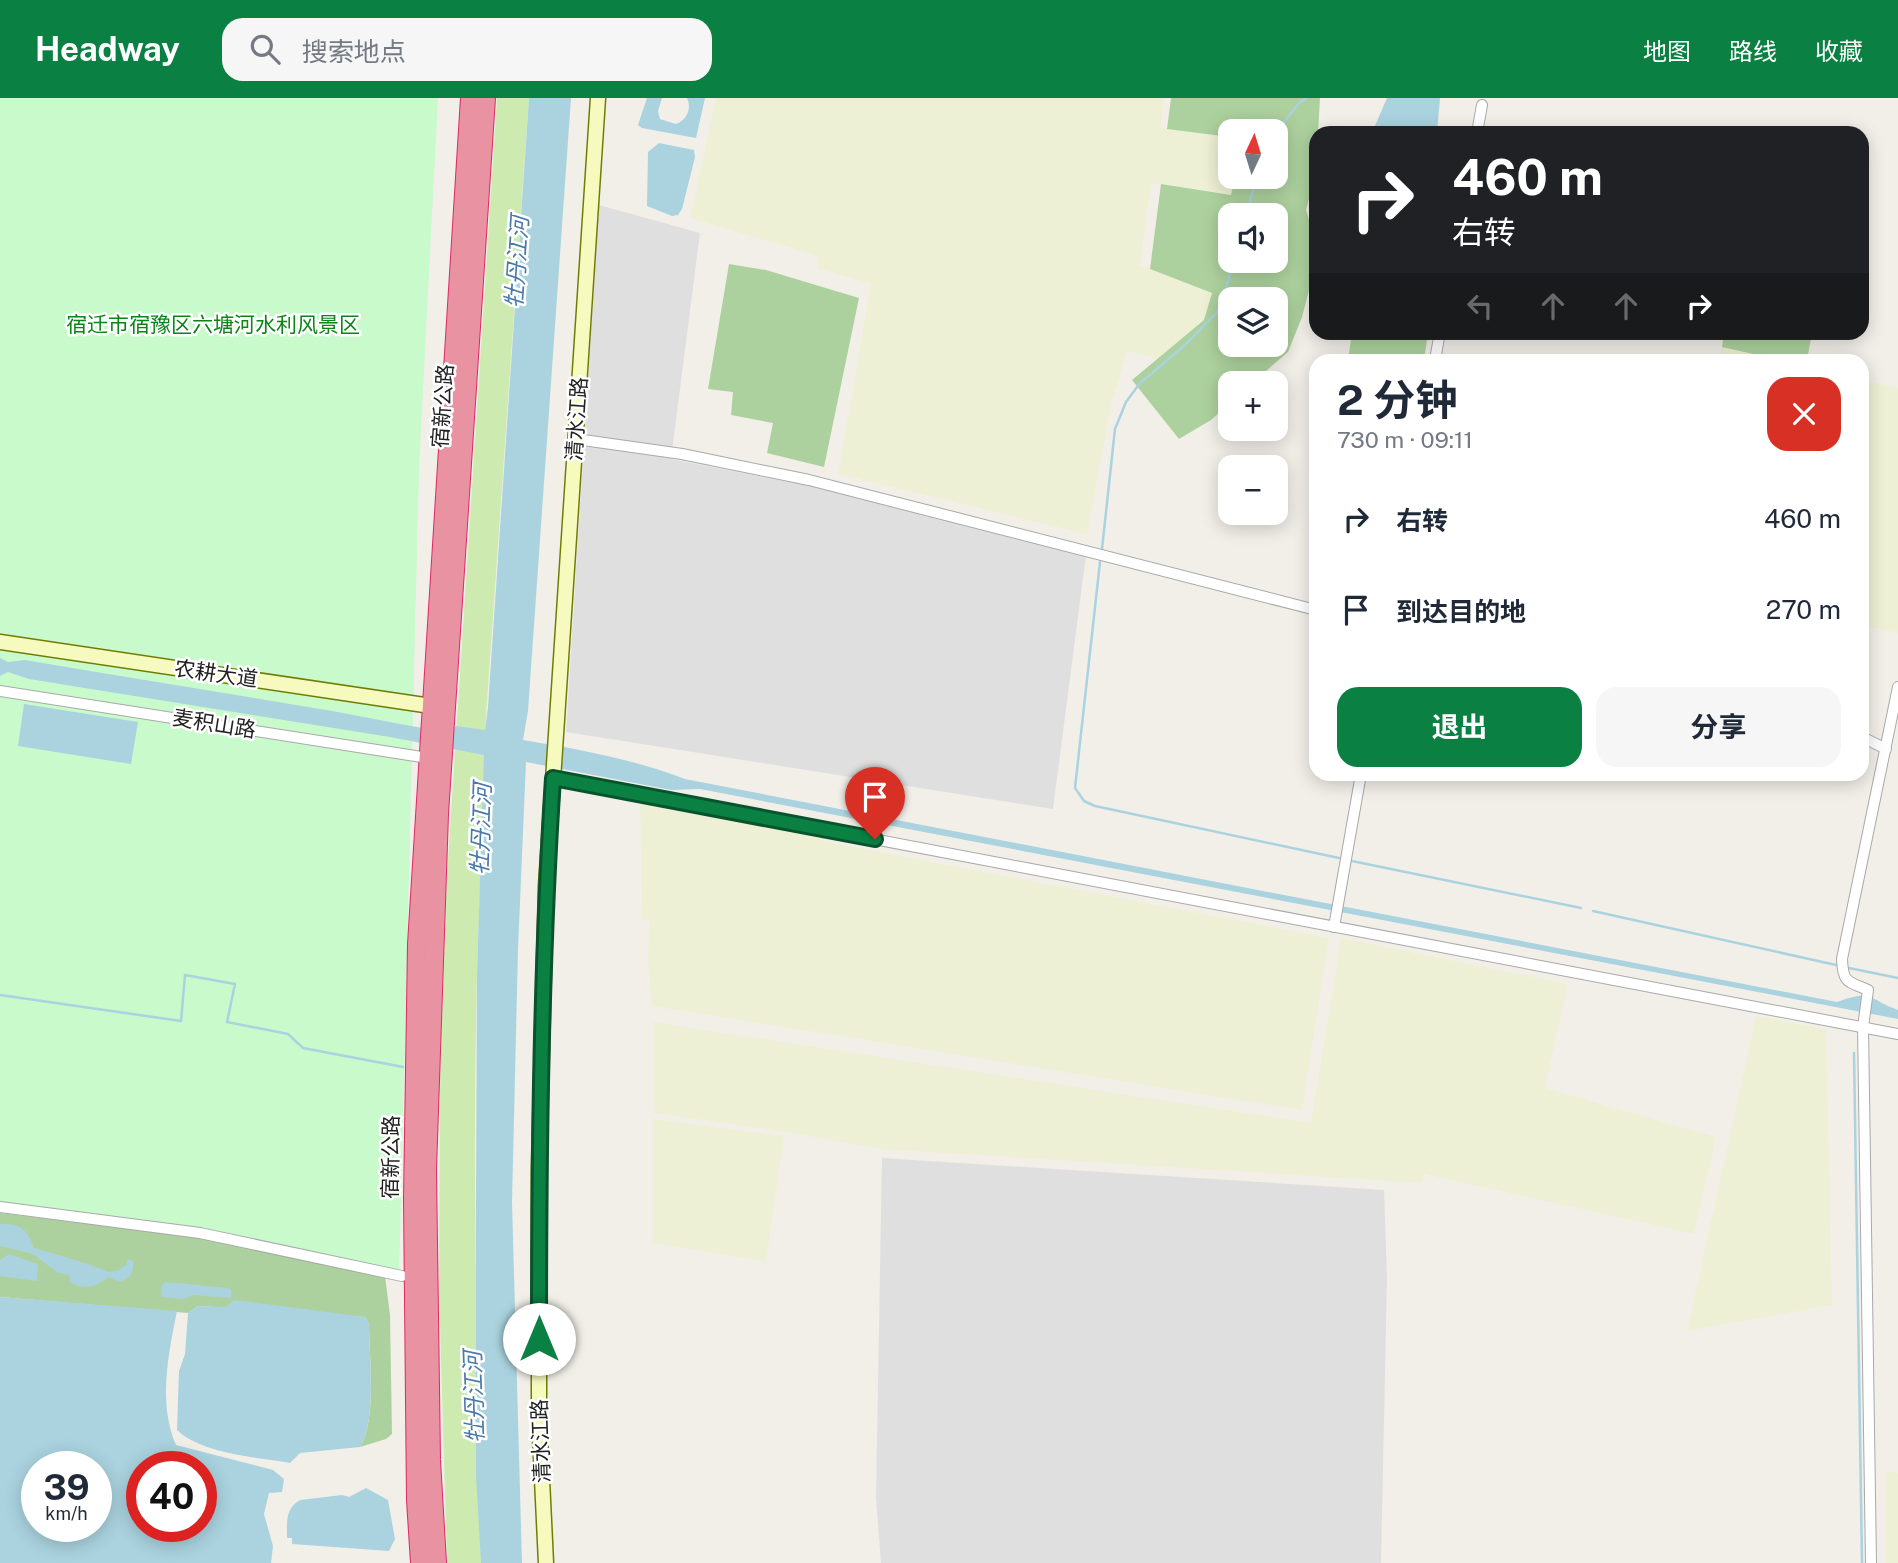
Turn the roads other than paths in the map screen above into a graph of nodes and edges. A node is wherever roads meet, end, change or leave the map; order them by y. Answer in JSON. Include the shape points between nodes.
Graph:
{"nodes":[{"id":1,"x":470,"y":98,"type":"edge"},
{"id":2,"x":486,"y":98,"type":"edge"},
{"id":3,"x":598,"y":98,"type":"edge"},
{"id":4,"x":1482,"y":104,"type":"dead end"},
{"id":5,"x":1478,"y":126,"type":"edge"},
{"id":6,"x":576,"y":439,"type":"junction"},
{"id":7,"x":1309,"y":608,"type":"edge"},
{"id":8,"x":0,"y":642,"type":"edge"},
{"id":9,"x":1898,"y":687,"type":"edge"},
{"id":10,"x":0,"y":691,"type":"edge"},
{"id":11,"x":436,"y":713,"type":"junction"},
{"id":12,"x":1869,"y":740,"type":"edge"},
{"id":13,"x":1886,"y":749,"type":"junction"},
{"id":14,"x":433,"y":755,"type":"junction"},
{"id":15,"x":554,"y":775,"type":"junction"},
{"id":16,"x":1360,"y":781,"type":"edge"},
{"id":17,"x":1334,"y":923,"type":"junction"},
{"id":18,"x":1863,"y":1027,"type":"junction"},
{"id":19,"x":1898,"y":1034,"type":"edge"},
{"id":20,"x":0,"y":1207,"type":"edge"},
{"id":21,"x":402,"y":1276,"type":"dead end"},
{"id":22,"x":420,"y":1563,"type":"edge"},
{"id":23,"x":437,"y":1563,"type":"edge"},
{"id":24,"x":546,"y":1563,"type":"edge"},
{"id":25,"x":1871,"y":1563,"type":"edge"}],
"edges":[{"from":1,"to":11,"type":"highway","name":"宿新公路"},
{"from":2,"to":11,"type":"highway","name":"宿新公路"},
{"from":3,"to":6,"type":"street","name":"清水江路"},
{"from":4,"to":5,"type":"street"},
{"from":6,"to":7,"type":"street","via":[[682,454],[809,480]]},
{"from":6,"to":15,"type":"street","name":"清水江路"},
{"from":8,"to":11,"type":"street","name":"农耕大道"},
{"from":9,"to":13,"type":"street"},
{"from":10,"to":14,"type":"street","name":"麦积山路"},
{"from":11,"to":14,"type":"highway"},
{"from":12,"to":13,"type":"street"},
{"from":13,"to":18,"type":"street","via":[[1842,959],[1847,981],[1868,990]]},
{"from":14,"to":22,"type":"highway","name":"宿新公路","via":[[417,944],[413,1199]]},
{"from":14,"to":23,"type":"highway","name":"宿新公路","via":[[427,1170]]},
{"from":15,"to":17,"type":"street"},
{"from":15,"to":24,"type":"street","name":"清水江路","via":[[539,1168],[539,1416]]},
{"from":16,"to":17,"type":"street"},
{"from":17,"to":18,"type":"street"},
{"from":18,"to":19,"type":"street"},
{"from":18,"to":25,"type":"street"},
{"from":20,"to":21,"type":"street","via":[[200,1233]]}]}
